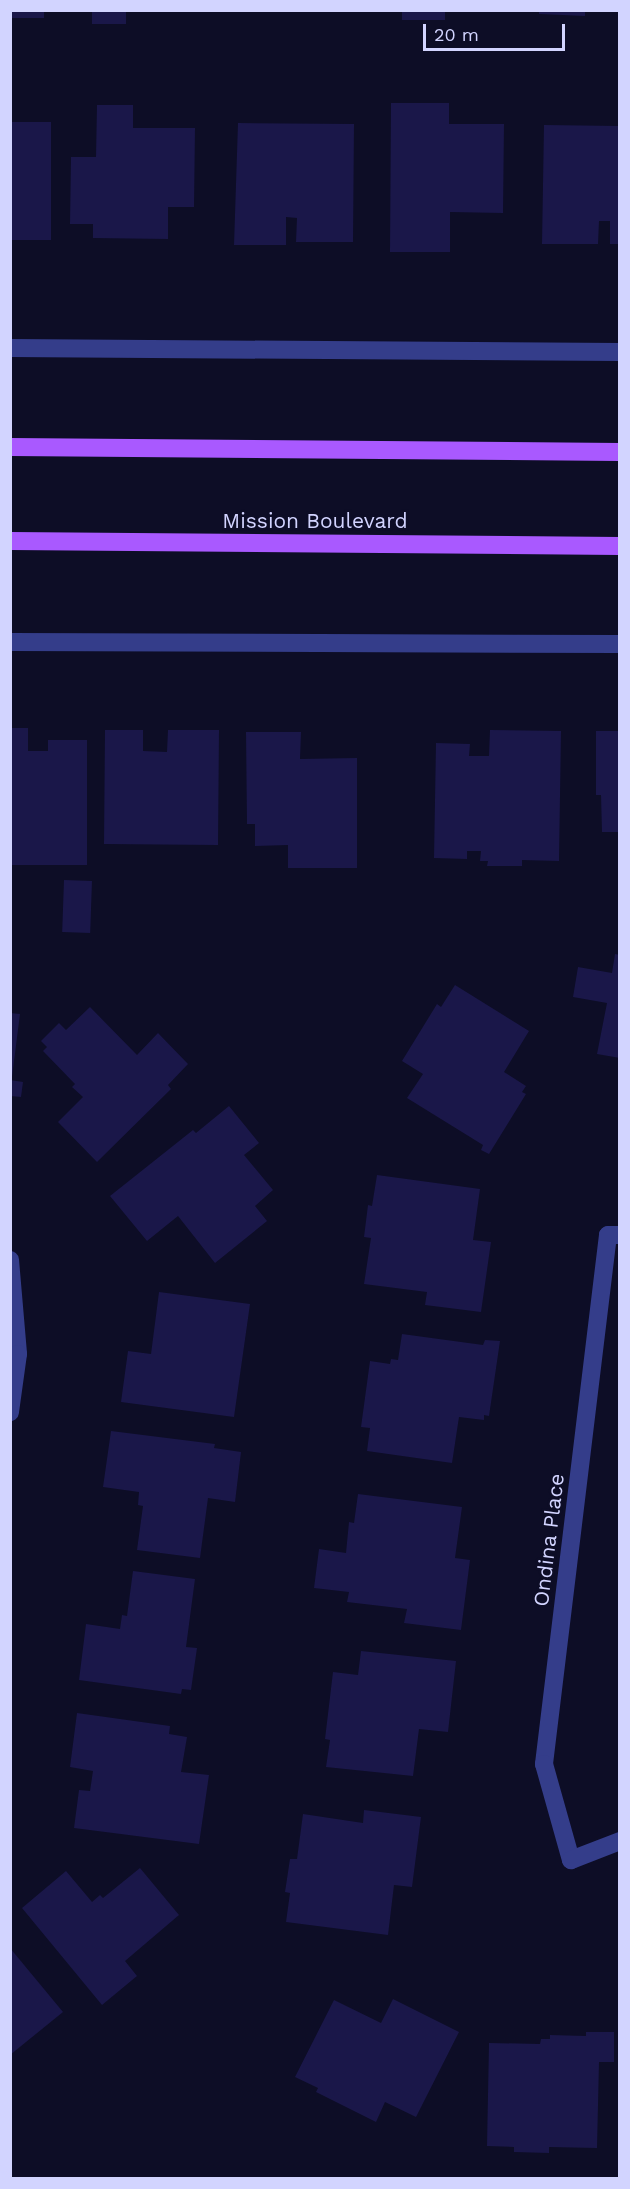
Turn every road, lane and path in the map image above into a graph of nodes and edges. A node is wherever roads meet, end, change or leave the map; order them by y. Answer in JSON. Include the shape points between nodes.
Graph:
{"nodes":[{"id":1,"x":10,"y":348,"type":"edge"},
{"id":2,"x":620,"y":352,"type":"edge"},
{"id":3,"x":10,"y":447,"type":"edge"},
{"id":4,"x":620,"y":452,"type":"edge"},
{"id":5,"x":10,"y":541,"type":"edge"},
{"id":6,"x":620,"y":546,"type":"edge"},
{"id":7,"x":10,"y":642,"type":"edge"},
{"id":8,"x":620,"y":644,"type":"edge"},
{"id":9,"x":620,"y":1235,"type":"edge"},
{"id":10,"x":11,"y":1260,"type":"edge"},
{"id":11,"x":10,"y":1412,"type":"edge"},
{"id":12,"x":620,"y":1841,"type":"edge"}],
"edges":[{"from":1,"to":2,"type":"street"},
{"from":3,"to":4,"type":"main road"},
{"from":5,"to":6,"type":"main road","name":"Mission Boulevard"},
{"from":7,"to":8,"type":"street"},
{"from":9,"to":12,"type":"street","name":"Ondina Place","via":[[608,1235],[544,1764],[571,1860]]},
{"from":10,"to":11,"type":"street","via":[[18,1354]]}]}
